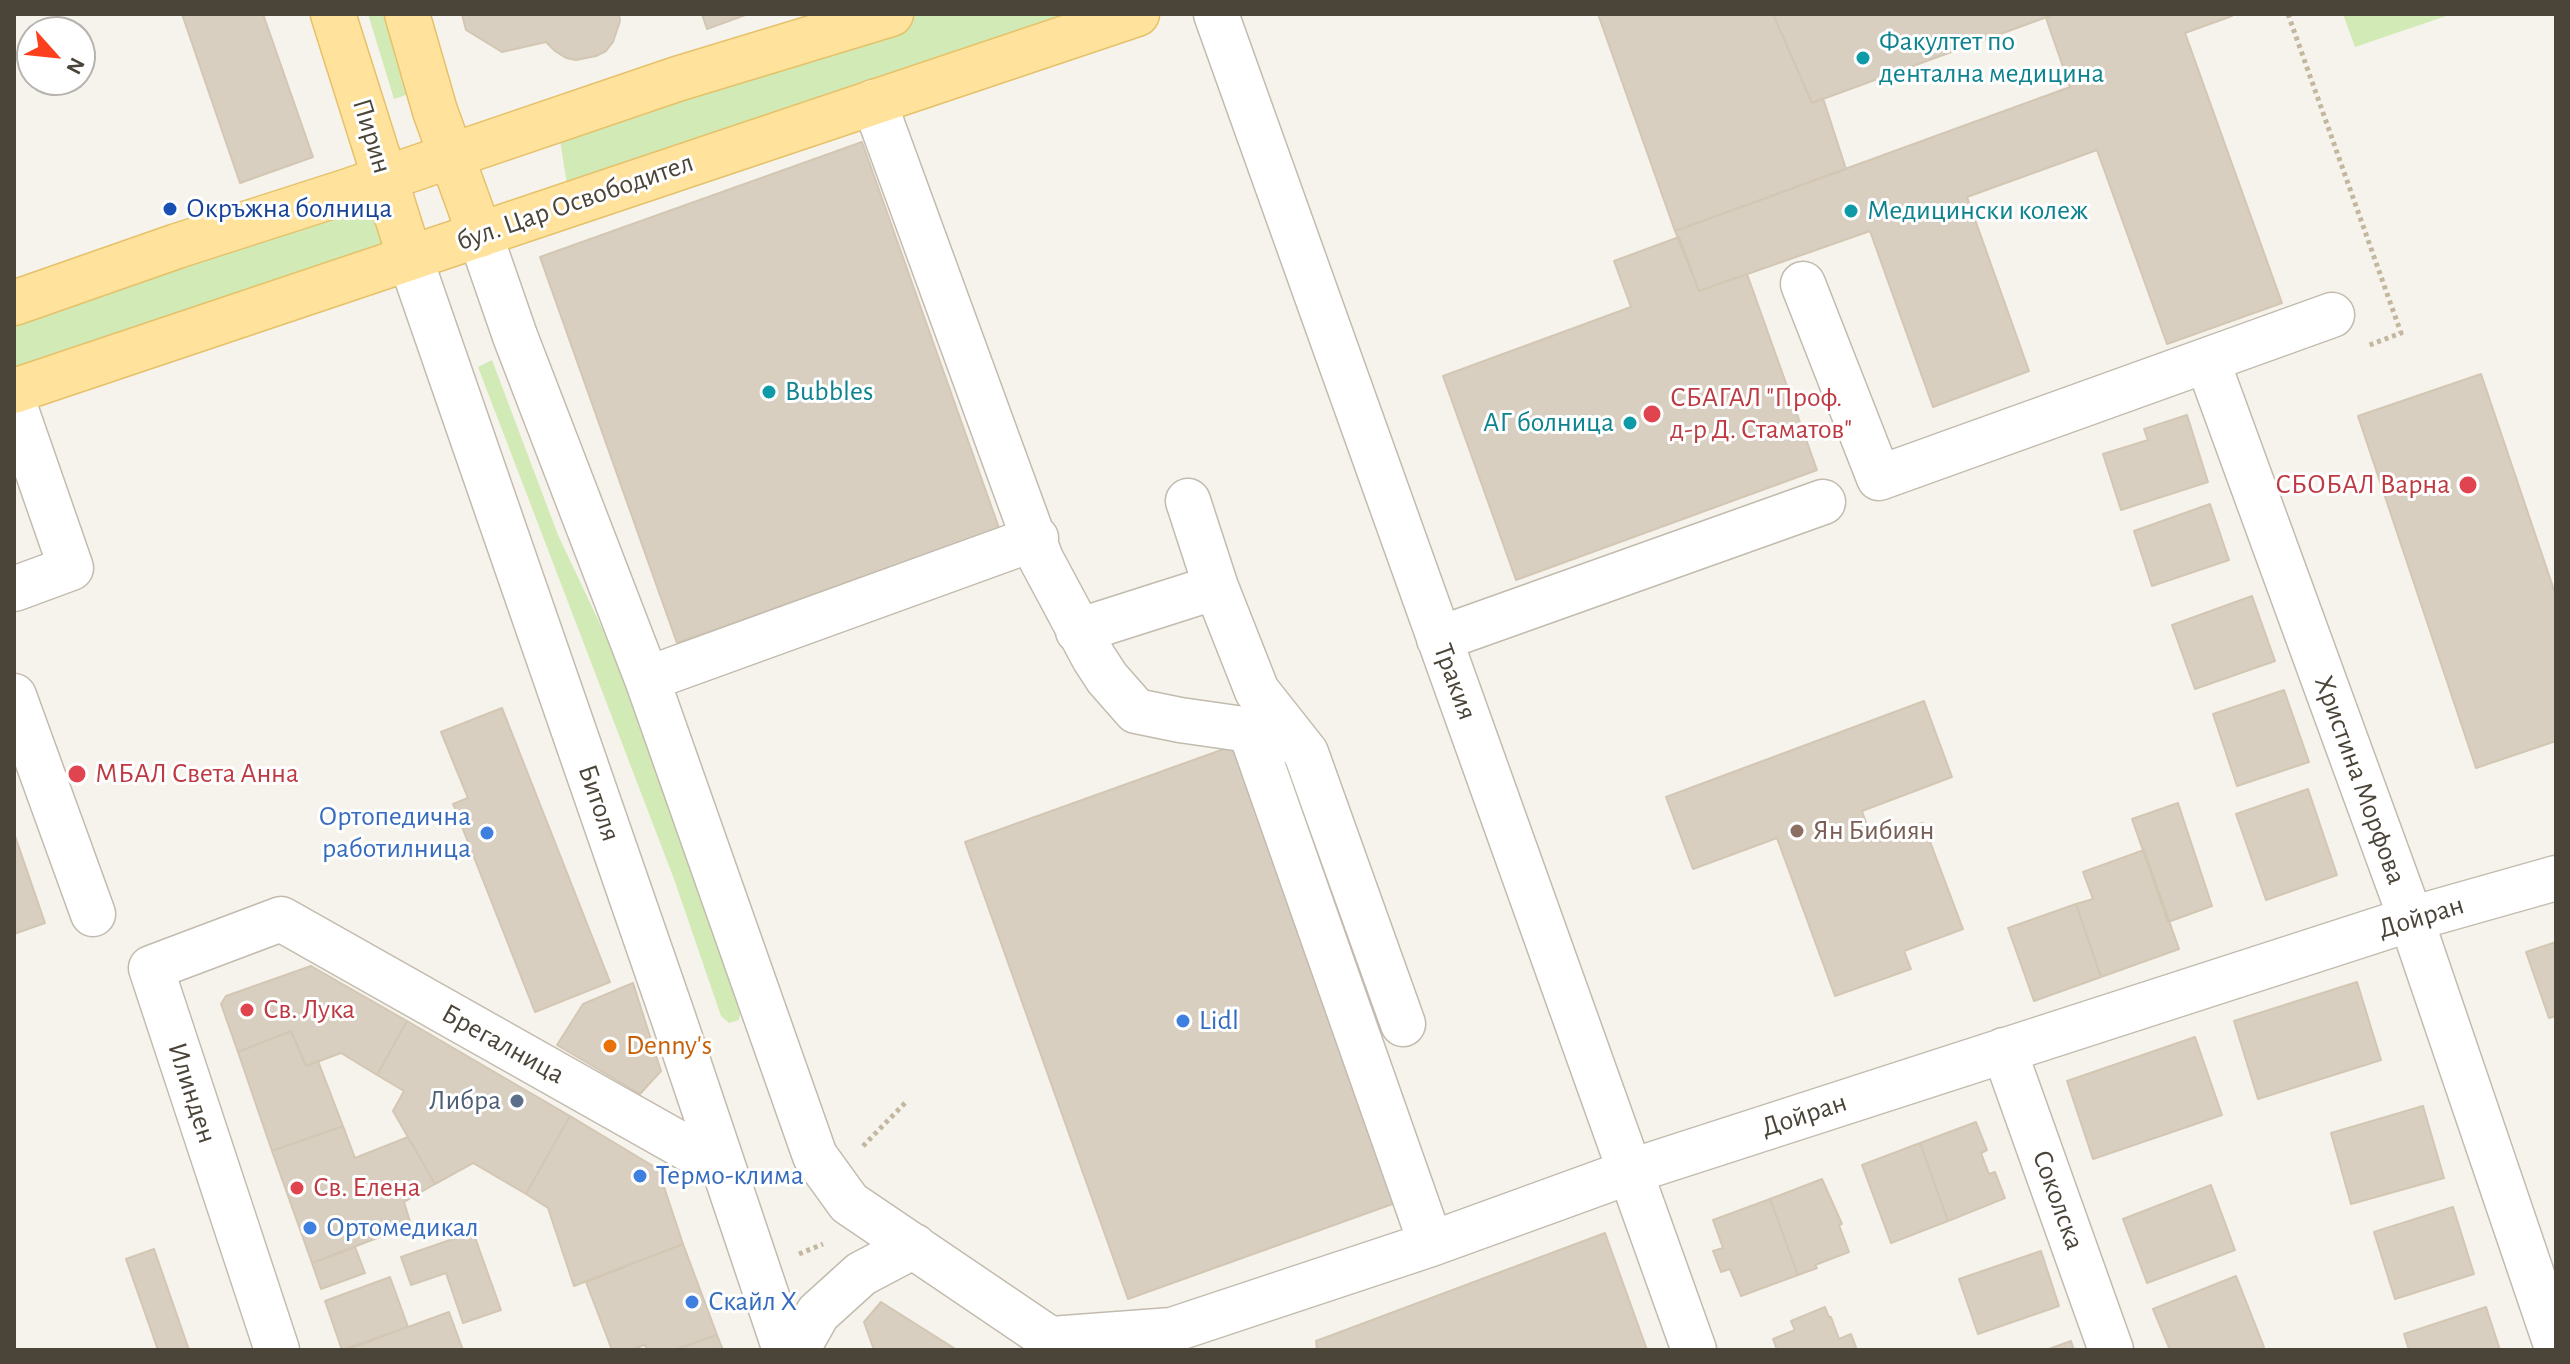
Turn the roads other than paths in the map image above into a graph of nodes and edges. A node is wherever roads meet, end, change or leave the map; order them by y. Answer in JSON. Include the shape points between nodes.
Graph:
{"nodes":[{"id":1,"x":333,"y":14,"type":"edge"},
{"id":2,"x":407,"y":14,"type":"edge"},
{"id":3,"x":891,"y":14,"type":"edge"},
{"id":4,"x":1137,"y":14,"type":"edge"},
{"id":5,"x":1216,"y":14,"type":"edge"},
{"id":6,"x":874,"y":102,"type":"junction"},
{"id":7,"x":451,"y":155,"type":"junction"},
{"id":8,"x":385,"y":178,"type":"junction"},
{"id":9,"x":480,"y":235,"type":"junction"},
{"id":10,"x":410,"y":258,"type":"junction"},
{"id":11,"x":1803,"y":284,"type":"dead end"},
{"id":12,"x":14,"y":303,"type":"edge"},
{"id":13,"x":2332,"y":315,"type":"dead end"},
{"id":14,"x":2213,"y":380,"type":"junction"},
{"id":15,"x":14,"y":391,"type":"edge"},
{"id":16,"x":14,"y":404,"type":"edge"},
{"id":17,"x":28,"y":494,"type":"edge"},
{"id":18,"x":1188,"y":501,"type":"dead end"},
{"id":19,"x":1823,"y":502,"type":"dead end"},
{"id":20,"x":1036,"y":538,"type":"junction"},
{"id":21,"x":1216,"y":587,"type":"junction"},
{"id":22,"x":14,"y":589,"type":"edge"},
{"id":23,"x":1078,"y":631,"type":"junction"},
{"id":24,"x":1439,"y":639,"type":"junction"},
{"id":25,"x":647,"y":679,"type":"junction"},
{"id":26,"x":14,"y":696,"type":"edge"},
{"id":27,"x":2556,"y":878,"type":"edge"},
{"id":28,"x":93,"y":914,"type":"dead end"},
{"id":29,"x":281,"y":919,"type":"joint"},
{"id":30,"x":2411,"y":919,"type":"junction"},
{"id":31,"x":1403,"y":1024,"type":"dead end"},
{"id":32,"x":2004,"y":1050,"type":"junction"},
{"id":33,"x":724,"y":1169,"type":"junction"},
{"id":34,"x":1632,"y":1171,"type":"junction"},
{"id":35,"x":1431,"y":1244,"type":"junction"},
{"id":36,"x":914,"y":1246,"type":"junction"},
{"id":37,"x":1058,"y":1345,"type":"edge"},
{"id":38,"x":2556,"y":1345,"type":"edge"},
{"id":39,"x":277,"y":1350,"type":"edge"},
{"id":40,"x":785,"y":1350,"type":"edge"},
{"id":41,"x":797,"y":1350,"type":"edge"},
{"id":42,"x":1694,"y":1350,"type":"edge"},
{"id":43,"x":2111,"y":1350,"type":"edge"}],
"edges":[{"from":1,"to":8,"type":"main road","name":"Пирин"},
{"from":2,"to":7,"type":"main road"},
{"from":3,"to":7,"type":"main road"},
{"from":4,"to":6,"type":"main road","name":"бул. Цар Освободител"},
{"from":5,"to":24,"type":"street","name":"Тракия"},
{"from":6,"to":9,"type":"main road","name":"бул. Цар Освободител"},
{"from":6,"to":20,"type":"street"},
{"from":7,"to":8,"type":"main road"},
{"from":7,"to":9,"type":"main road"},
{"from":8,"to":10,"type":"main road","name":"Пирин"},
{"from":8,"to":12,"type":"main road"},
{"from":9,"to":10,"type":"main road","name":"бул. Цар Освободител"},
{"from":9,"to":25,"type":"street"},
{"from":10,"to":15,"type":"main road","name":"бул. Цар Освободител"},
{"from":10,"to":33,"type":"street","name":"Битоля"},
{"from":11,"to":14,"type":"street","via":[[1879,478]]},
{"from":13,"to":14,"type":"street"},
{"from":14,"to":30,"type":"street","name":"Христина Морфова"},
{"from":16,"to":17,"type":"street"},
{"from":17,"to":22,"type":"street","via":[[71,568]]},
{"from":18,"to":21,"type":"street"},
{"from":19,"to":24,"type":"street"},
{"from":20,"to":23,"type":"street","via":[[1041,559]]},
{"from":20,"to":25,"type":"street"},
{"from":21,"to":23,"type":"street"},
{"from":21,"to":31,"type":"street","via":[[1257,691],[1306,753]]},
{"from":23,"to":35,"type":"street","via":[[1107,678],[1136,711],[1250,730]]},
{"from":24,"to":34,"type":"street","name":"Тракия"},
{"from":25,"to":36,"type":"street","via":[[822,1167],[849,1203]]},
{"from":26,"to":28,"type":"street"},
{"from":27,"to":30,"type":"street","name":"Дойран"},
{"from":29,"to":33,"type":"street","name":"Брегалница"},
{"from":29,"to":39,"type":"street","name":"Илинден","via":[[151,968]]},
{"from":30,"to":32,"type":"street","name":"Дойран"},
{"from":30,"to":38,"type":"street","name":"Христина Морфова"},
{"from":32,"to":34,"type":"street","name":"Дойран"},
{"from":32,"to":43,"type":"street","name":"Соколска"},
{"from":33,"to":40,"type":"street","name":"Битоля"},
{"from":34,"to":35,"type":"street","name":"Дойран"},
{"from":34,"to":42,"type":"street","name":"Тракия"},
{"from":35,"to":37,"type":"street","name":"Дойран","via":[[1172,1330]]},
{"from":36,"to":37,"type":"street"},
{"from":36,"to":41,"type":"street","via":[[861,1274],[818,1313]]}]}
